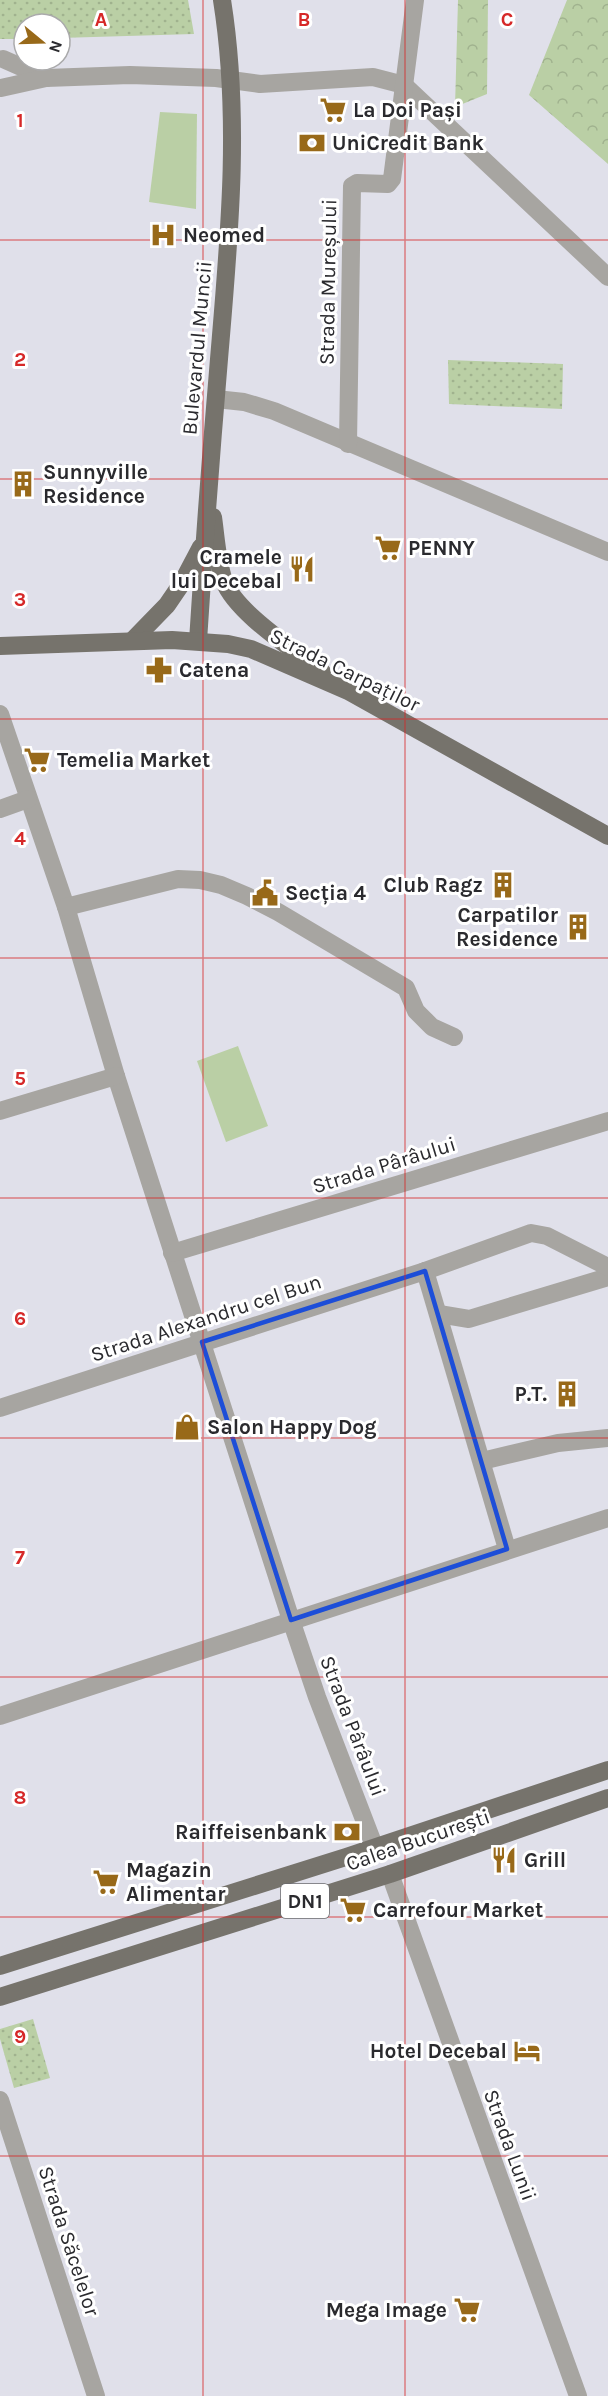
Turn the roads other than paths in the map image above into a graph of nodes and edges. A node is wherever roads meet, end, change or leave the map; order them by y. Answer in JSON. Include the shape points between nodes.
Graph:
{"nodes":[{"id":1,"x":222,"y":0,"type":"edge"},
{"id":2,"x":415,"y":0,"type":"edge"},
{"id":3,"x":2,"y":57,"type":"edge"},
{"id":4,"x":46,"y":78,"type":"junction"},
{"id":5,"x":232,"y":81,"type":"junction"},
{"id":6,"x":404,"y":85,"type":"junction"},
{"id":7,"x":1,"y":89,"type":"edge"},
{"id":8,"x":608,"y":277,"type":"edge"},
{"id":9,"x":216,"y":399,"type":"junction"},
{"id":10,"x":348,"y":444,"type":"junction"},
{"id":11,"x":208,"y":484,"type":"junction"},
{"id":12,"x":203,"y":543,"type":"junction"},
{"id":13,"x":608,"y":552,"type":"edge"},
{"id":14,"x":132,"y":641,"type":"junction"},
{"id":15,"x":198,"y":641,"type":"junction"},
{"id":16,"x":0,"y":646,"type":"edge"},
{"id":17,"x":348,"y":691,"type":"junction"},
{"id":18,"x":0,"y":714,"type":"edge"},
{"id":19,"x":28,"y":799,"type":"junction"},
{"id":20,"x":0,"y":809,"type":"edge"},
{"id":21,"x":608,"y":836,"type":"edge"},
{"id":22,"x":66,"y":907,"type":"junction"},
{"id":23,"x":454,"y":1038,"type":"dead end"},
{"id":24,"x":116,"y":1076,"type":"junction"},
{"id":25,"x":0,"y":1111,"type":"edge"},
{"id":26,"x":608,"y":1121,"type":"edge"},
{"id":27,"x":172,"y":1254,"type":"junction"},
{"id":28,"x":608,"y":1267,"type":"edge"},
{"id":29,"x":425,"y":1271,"type":"junction"},
{"id":30,"x":608,"y":1277,"type":"edge"},
{"id":31,"x":439,"y":1314,"type":"junction"},
{"id":32,"x":202,"y":1342,"type":"junction"},
{"id":33,"x":0,"y":1408,"type":"edge"},
{"id":34,"x":608,"y":1438,"type":"edge"},
{"id":35,"x":482,"y":1461,"type":"junction"},
{"id":36,"x":608,"y":1518,"type":"edge"},
{"id":37,"x":507,"y":1549,"type":"junction"},
{"id":38,"x":291,"y":1620,"type":"junction"},
{"id":39,"x":0,"y":1716,"type":"edge"},
{"id":40,"x":608,"y":1770,"type":"edge"},
{"id":41,"x":608,"y":1798,"type":"edge"},
{"id":42,"x":375,"y":1848,"type":"junction"},
{"id":43,"x":390,"y":1874,"type":"junction"},
{"id":44,"x":0,"y":1966,"type":"edge"},
{"id":45,"x":0,"y":1997,"type":"edge"},
{"id":46,"x":0,"y":2100,"type":"edge"},
{"id":47,"x":96,"y":2396,"type":"edge"},
{"id":48,"x":578,"y":2396,"type":"edge"}],
"edges":[{"from":1,"to":5,"type":"main road","name":"Bulevardul Muncii"},
{"from":2,"to":6,"type":"street","name":"Strada Mureșului"},
{"from":3,"to":4,"type":"street"},
{"from":3,"to":7,"type":"street","via":[[8,72]]},
{"from":4,"to":5,"type":"street","via":[[183,76]]},
{"from":4,"to":7,"type":"street"},
{"from":5,"to":6,"type":"street","via":[[260,84],[373,77]]},
{"from":5,"to":9,"type":"main road","name":"Bulevardul Muncii","via":[[231,197]]},
{"from":6,"to":8,"type":"street"},
{"from":6,"to":10,"type":"street","name":"Strada Mureșului","via":[[392,179],[388,184],[352,186]]},
{"from":9,"to":10,"type":"street","via":[[274,411]]},
{"from":9,"to":11,"type":"main road","name":"Bulevardul Muncii"},
{"from":10,"to":13,"type":"street"},
{"from":11,"to":12,"type":"main road","name":"Bulevardul Muncii"},
{"from":11,"to":17,"type":"main road","name":"Bulevardul Muncii","via":[[220,566],[236,602]]},
{"from":12,"to":14,"type":"main road","name":"Bulevardul Muncii","via":[[167,605]]},
{"from":12,"to":15,"type":"main road","name":"Bulevardul Muncii"},
{"from":14,"to":15,"type":"main road","name":"Strada Carpaților"},
{"from":14,"to":16,"type":"main road","name":"Strada Carpaților"},
{"from":15,"to":17,"type":"main road","name":"Strada Carpaților","via":[[251,649]]},
{"from":17,"to":21,"type":"main road","name":"Strada Carpaților"},
{"from":18,"to":19,"type":"street","name":"Strada Pârâului"},
{"from":19,"to":20,"type":"street"},
{"from":19,"to":22,"type":"street","name":"Strada Pârâului"},
{"from":22,"to":23,"type":"street","via":[[178,879],[221,885],[278,912],[406,988],[416,1011],[432,1027]]},
{"from":22,"to":24,"type":"street","name":"Strada Pârâului"},
{"from":24,"to":25,"type":"street"},
{"from":24,"to":27,"type":"street","name":"Strada Pârâului"},
{"from":26,"to":27,"type":"street","name":"Strada Pârâului"},
{"from":27,"to":32,"type":"street","name":"Strada Pârâului"},
{"from":28,"to":29,"type":"street","name":"Strada Alexandru cel Bun","via":[[539,1233],[531,1233]]},
{"from":29,"to":31,"type":"street"},
{"from":29,"to":32,"type":"street","name":"Strada Alexandru cel Bun"},
{"from":30,"to":31,"type":"street","via":[[469,1319]]},
{"from":31,"to":35,"type":"street"},
{"from":32,"to":33,"type":"street","name":"Strada Alexandru cel Bun"},
{"from":32,"to":38,"type":"street","name":"Strada Pârâului"},
{"from":34,"to":35,"type":"street","via":[[558,1443]]},
{"from":35,"to":37,"type":"street"},
{"from":36,"to":37,"type":"street"},
{"from":37,"to":38,"type":"street"},
{"from":38,"to":39,"type":"street"},
{"from":38,"to":42,"type":"street","name":"Strada Pârâului"},
{"from":40,"to":42,"type":"main road","name":"Calea București","number":"DN1"},
{"from":41,"to":43,"type":"main road","name":"Calea București","number":"DN1"},
{"from":42,"to":44,"type":"main road","name":"Calea București","number":"DN1"},
{"from":43,"to":45,"type":"main road","name":"Calea București","number":"DN1"},
{"from":43,"to":48,"type":"street","name":"Strada Lunii"},
{"from":46,"to":47,"type":"street","name":"Strada Săcelelor"}]}
